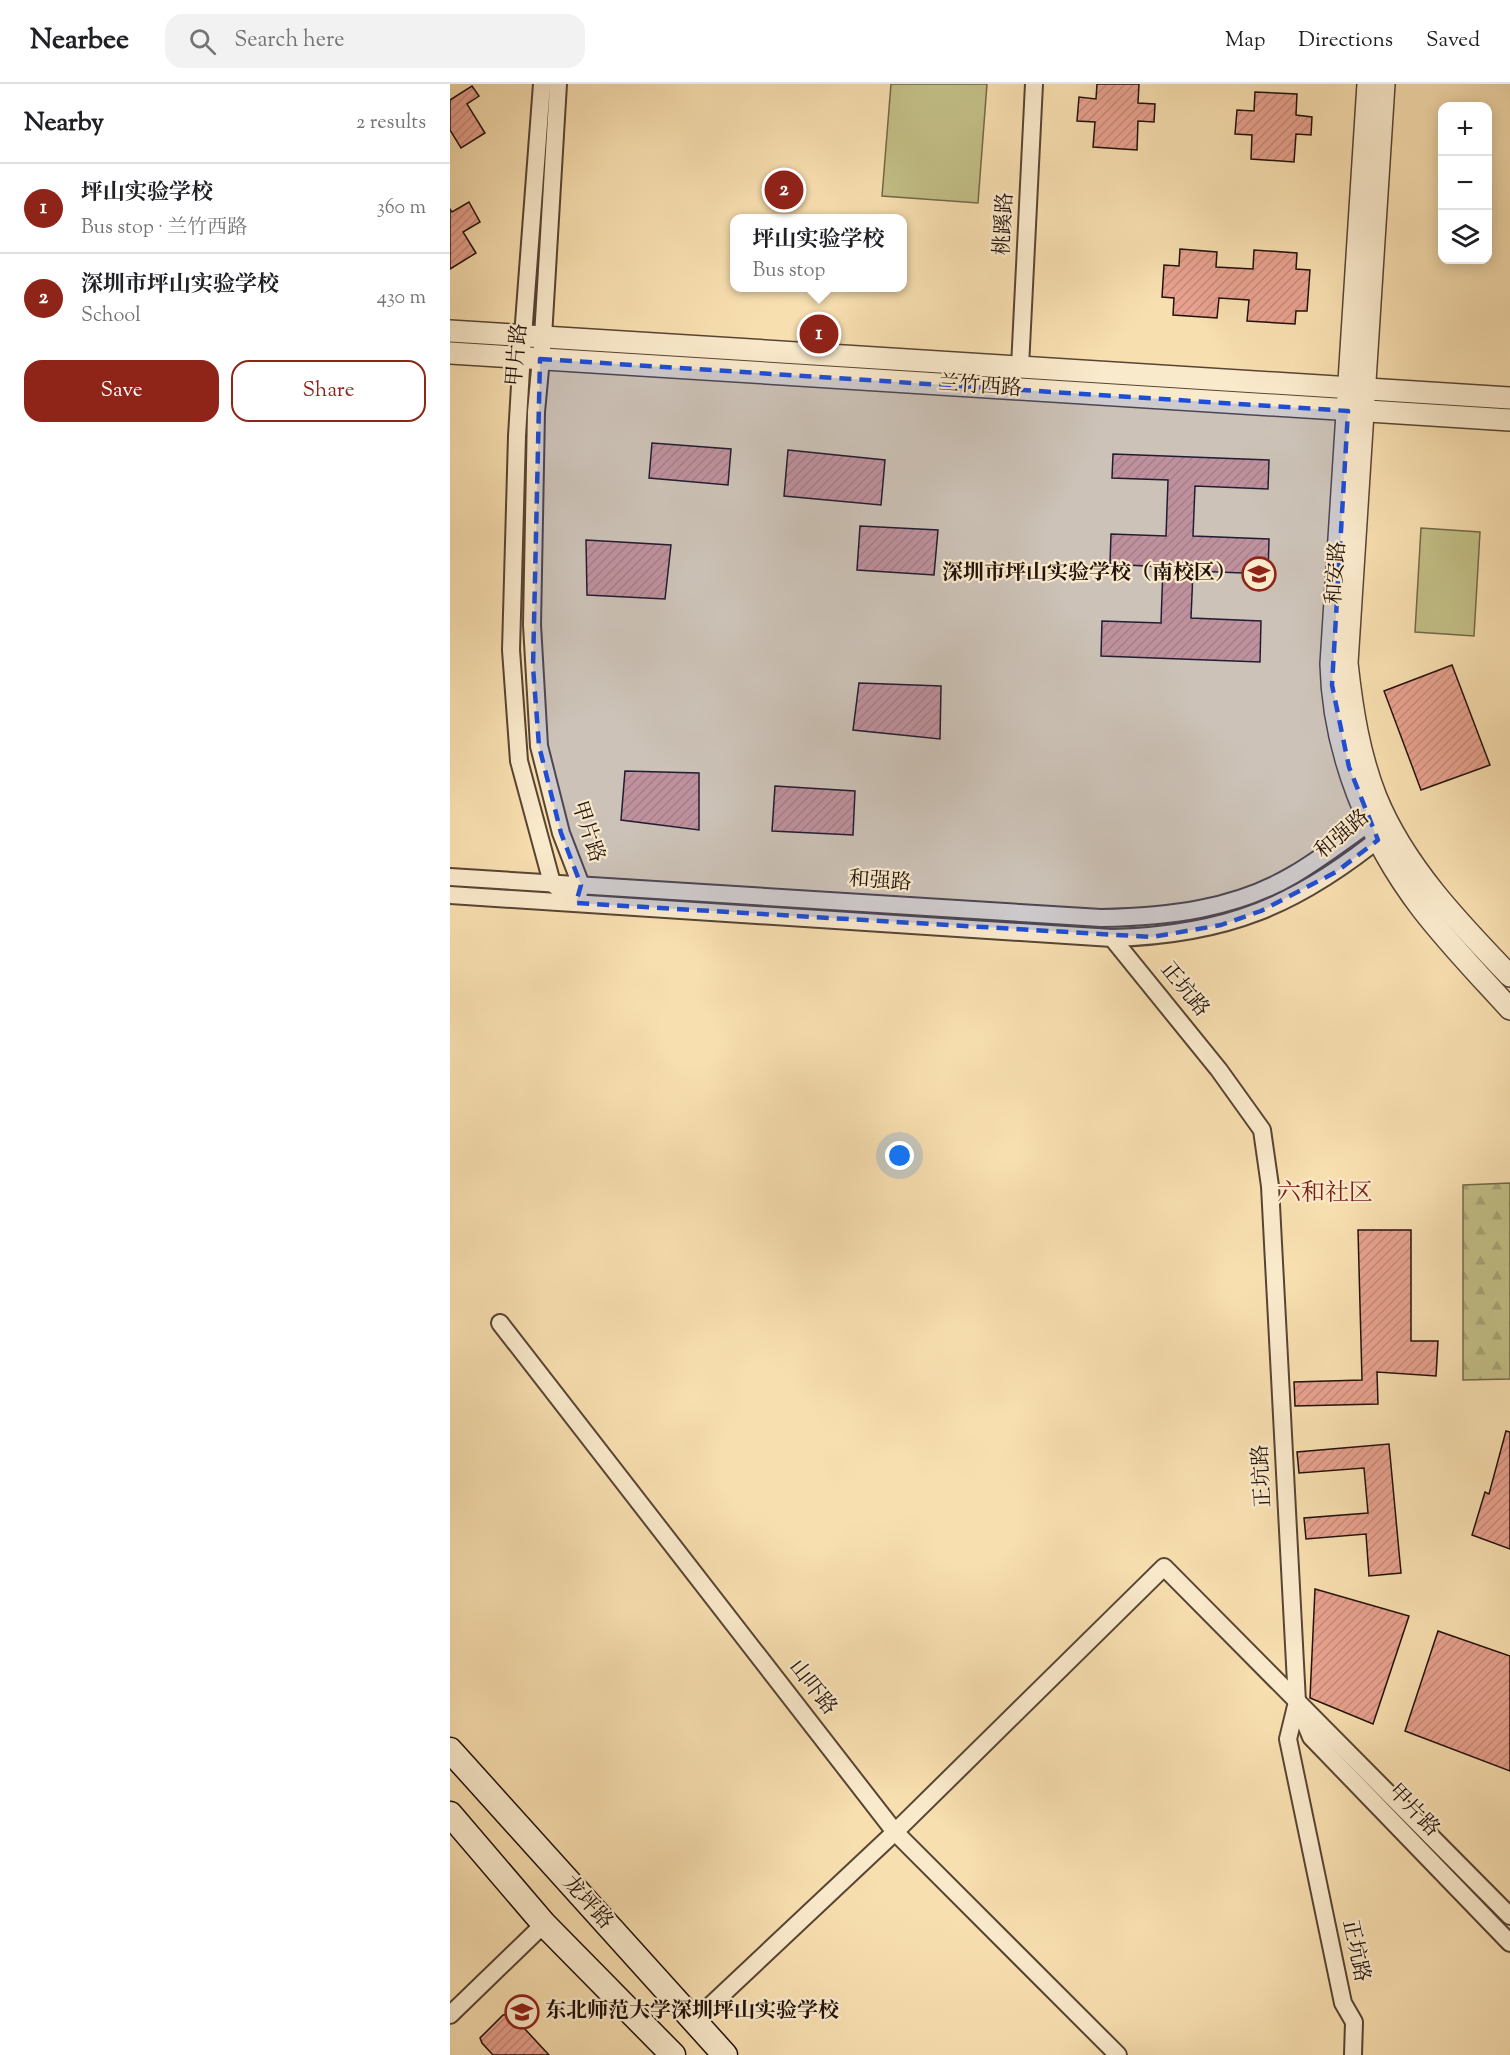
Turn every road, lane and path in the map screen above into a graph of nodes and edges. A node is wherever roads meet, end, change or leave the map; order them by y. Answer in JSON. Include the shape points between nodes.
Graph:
{"nodes":[{"id":1,"x":543,"y":84,"type":"edge"},
{"id":2,"x":558,"y":84,"type":"edge"},
{"id":3,"x":1035,"y":84,"type":"edge"},
{"id":4,"x":1368,"y":84,"type":"edge"},
{"id":5,"x":1384,"y":84,"type":"edge"},
{"id":6,"x":450,"y":331,"type":"edge"},
{"id":7,"x":533,"y":336,"type":"junction"},
{"id":8,"x":450,"y":353,"type":"edge"},
{"id":9,"x":531,"y":358,"type":"junction"},
{"id":10,"x":1020,"y":367,"type":"junction"},
{"id":11,"x":1357,"y":388,"type":"junction"},
{"id":12,"x":1510,"y":398,"type":"edge"},
{"id":13,"x":1355,"y":411,"type":"junction"},
{"id":14,"x":1510,"y":420,"type":"edge"},
{"id":15,"x":1380,"y":830,"type":"junction"},
{"id":16,"x":450,"y":877,"type":"edge"},
{"id":17,"x":1415,"y":881,"type":"junction"},
{"id":18,"x":552,"y":883,"type":"junction"},
{"id":19,"x":581,"y":885,"type":"junction"},
{"id":20,"x":450,"y":895,"type":"edge"},
{"id":21,"x":576,"y":903,"type":"junction"},
{"id":22,"x":1112,"y":938,"type":"junction"},
{"id":23,"x":1510,"y":976,"type":"edge"},
{"id":24,"x":1510,"y":1009,"type":"edge"},
{"id":25,"x":500,"y":1323,"type":"dead end"},
{"id":26,"x":1297,"y":1701,"type":"junction"},
{"id":27,"x":450,"y":1750,"type":"edge"},
{"id":28,"x":450,"y":1814,"type":"edge"},
{"id":29,"x":895,"y":1832,"type":"junction"},
{"id":30,"x":1510,"y":1916,"type":"edge"},
{"id":31,"x":544,"y":1924,"type":"junction"},
{"id":32,"x":1510,"y":1943,"type":"edge"},
{"id":33,"x":450,"y":2015,"type":"edge"},
{"id":34,"x":694,"y":2022,"type":"junction"},
{"id":35,"x":673,"y":2055,"type":"edge"},
{"id":36,"x":725,"y":2055,"type":"edge"},
{"id":37,"x":1118,"y":2055,"type":"edge"},
{"id":38,"x":1353,"y":2055,"type":"edge"}],
"edges":[{"from":1,"to":7,"type":"street","name":"甲片路"},
{"from":2,"to":7,"type":"street","name":"甲片路"},
{"from":3,"to":10,"type":"street","name":"桃蹊路"},
{"from":4,"to":11,"type":"street","name":"和安路"},
{"from":5,"to":11,"type":"street","name":"和安路"},
{"from":6,"to":7,"type":"street","name":"兰竹西路"},
{"from":7,"to":9,"type":"street","name":"甲片路"},
{"from":7,"to":10,"type":"street","name":"兰竹西路"},
{"from":8,"to":9,"type":"street","name":"兰竹西路"},
{"from":9,"to":13,"type":"street","name":"兰竹西路"},
{"from":9,"to":18,"type":"street","name":"甲片路","via":[[517,436],[511,650],[519,761]]},
{"from":9,"to":19,"type":"street","name":"甲片路","via":[[536,412],[532,625],[539,746],[561,833]]},
{"from":10,"to":11,"type":"street","name":"兰竹西路"},
{"from":11,"to":12,"type":"street","name":"兰竹西路"},
{"from":11,"to":13,"type":"street","name":"和安路"},
{"from":13,"to":14,"type":"street","name":"兰竹西路"},
{"from":13,"to":15,"type":"street","name":"和安路","via":[[1332,685],[1349,767]]},
{"from":15,"to":17,"type":"street","name":"和安路"},
{"from":15,"to":19,"type":"street","name":"和强路","via":[[1265,889],[1193,911],[1151,917],[1101,918]]},
{"from":15,"to":22,"type":"street","name":"和强路","via":[[1336,872],[1261,911],[1184,933]]},
{"from":16,"to":18,"type":"street","name":"和强路"},
{"from":17,"to":23,"type":"street","name":"和安路"},
{"from":17,"to":24,"type":"street","name":"和安路","via":[[1422,908]]},
{"from":18,"to":19,"type":"street","name":"和强路"},
{"from":18,"to":21,"type":"street"},
{"from":19,"to":21,"type":"street","name":"甲片路"},
{"from":20,"to":21,"type":"street","name":"和强路"},
{"from":21,"to":22,"type":"street","name":"和强路"},
{"from":22,"to":26,"type":"street","name":"正坑路","via":[[1219,1070],[1262,1130],[1270,1186]]},
{"from":25,"to":29,"type":"street","name":"山吓路"},
{"from":26,"to":29,"type":"street","name":"甲片路","via":[[1164,1567]]},
{"from":26,"to":30,"type":"street","name":"甲片路"},
{"from":26,"to":32,"type":"street","name":"甲片路","via":[[1311,1737]]},
{"from":26,"to":38,"type":"street","name":"正坑路","via":[[1288,1739],[1343,2003],[1354,2022]]},
{"from":27,"to":34,"type":"main road","name":"龙坪路"},
{"from":28,"to":31,"type":"main road","name":"龙坪路"},
{"from":29,"to":34,"type":"street"},
{"from":29,"to":37,"type":"street","name":"山吓路"},
{"from":31,"to":33,"type":"street"},
{"from":31,"to":35,"type":"main road","name":"龙坪路"},
{"from":34,"to":36,"type":"main road","name":"龙坪路"}]}
